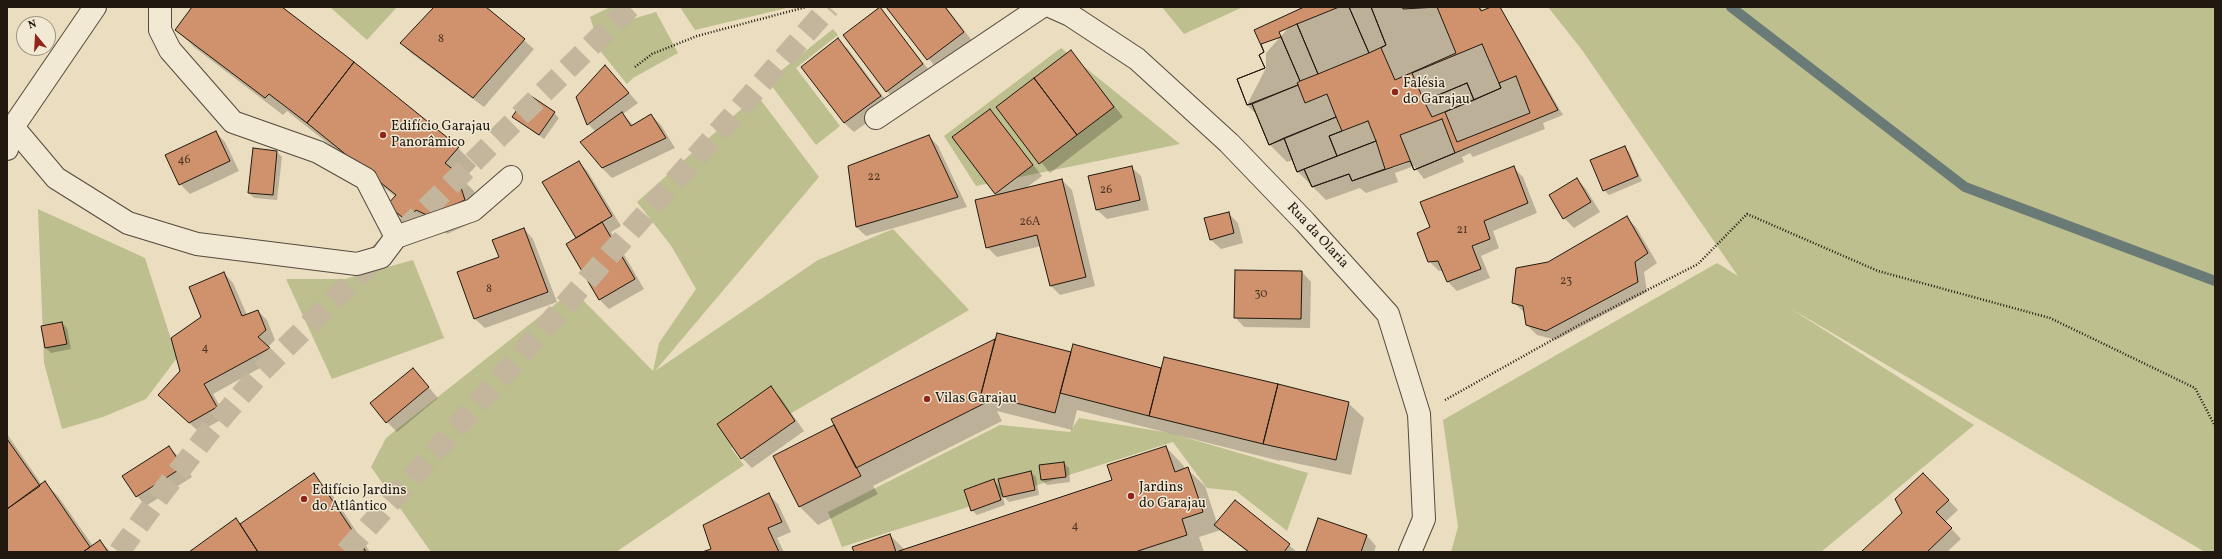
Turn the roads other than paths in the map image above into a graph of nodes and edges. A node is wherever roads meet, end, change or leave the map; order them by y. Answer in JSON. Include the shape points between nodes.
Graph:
{"nodes":[{"id":1,"x":95,"y":7,"type":"edge"},
{"id":2,"x":160,"y":7,"type":"edge"},
{"id":3,"x":1041,"y":7,"type":"edge"},
{"id":4,"x":1052,"y":7,"type":"edge"},
{"id":5,"x":876,"y":118,"type":"dead end"},
{"id":6,"x":10,"y":128,"type":"edge"},
{"id":7,"x":7,"y":149,"type":"edge"},
{"id":8,"x":511,"y":177,"type":"dead end"},
{"id":9,"x":396,"y":237,"type":"junction"},
{"id":10,"x":1410,"y":552,"type":"edge"}],
"edges":[{"from":1,"to":6,"type":"street"},
{"from":2,"to":9,"type":"street","via":[[160,30],[170,50],[233,122],[318,152],[366,179]]},
{"from":3,"to":5,"type":"street"},
{"from":4,"to":10,"type":"street","name":"Rua da Olaria","via":[[1070,15],[1137,59],[1189,106],[1234,148],[1388,314],[1419,414],[1424,519]]},
{"from":6,"to":7,"type":"street"},
{"from":6,"to":9,"type":"street","via":[[56,178],[128,223],[197,244],[357,264],[381,257]]},
{"from":8,"to":9,"type":"street","via":[[473,210]]}]}
